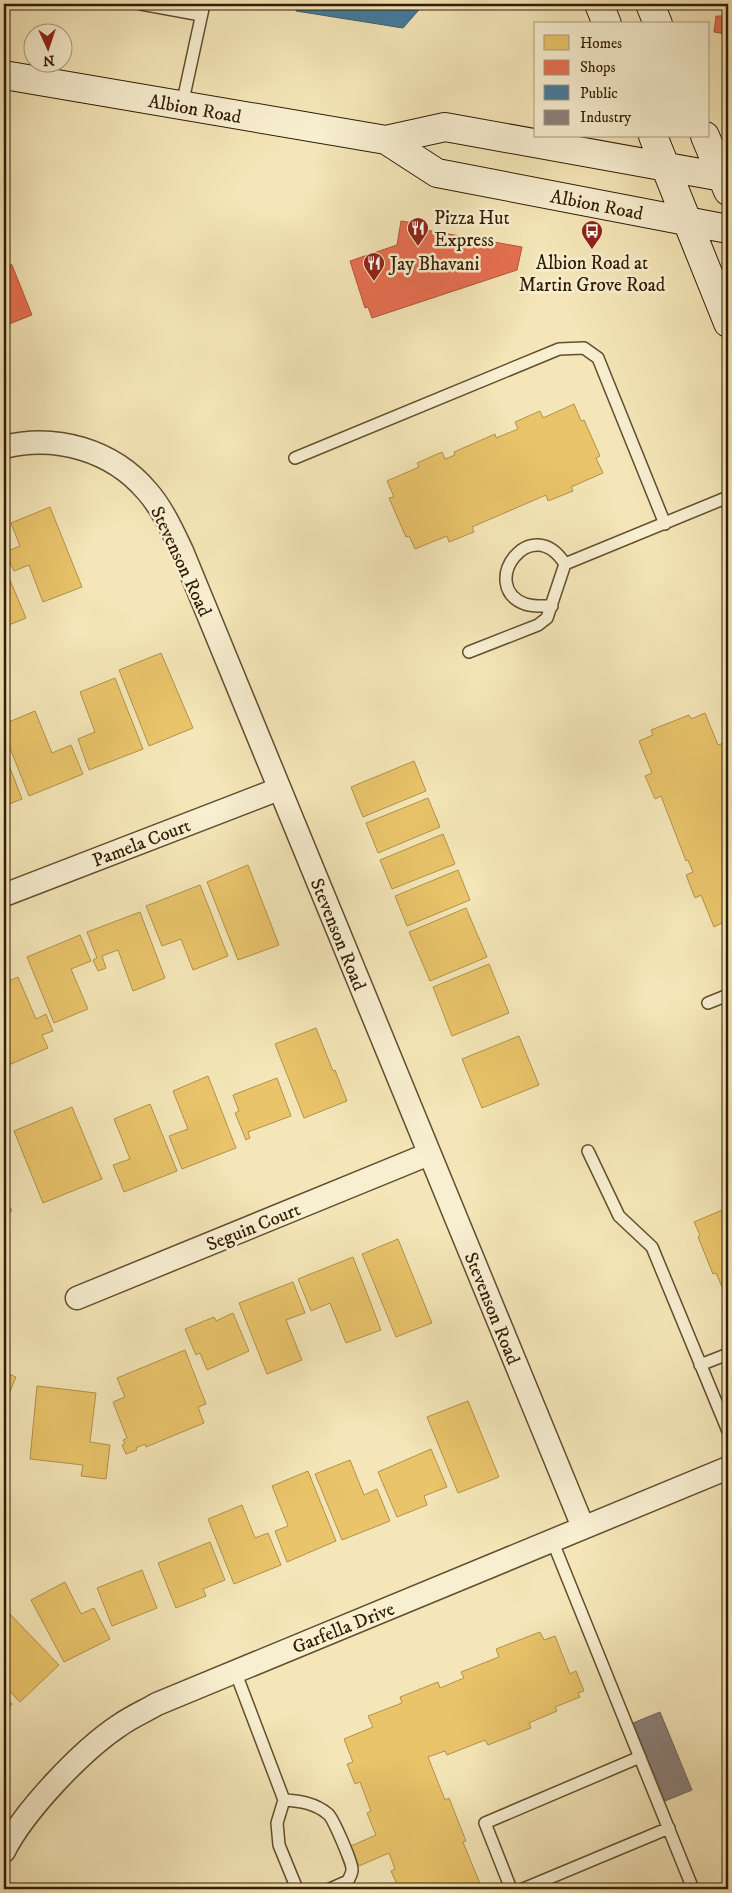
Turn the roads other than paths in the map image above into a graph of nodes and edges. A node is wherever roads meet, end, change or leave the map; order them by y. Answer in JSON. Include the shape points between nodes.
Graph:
{"nodes":[{"id":1,"x":141,"y":4,"type":"edge"},
{"id":2,"x":599,"y":4,"type":"edge"},
{"id":3,"x":650,"y":4,"type":"edge"},
{"id":4,"x":202,"y":9,"type":"edge"},
{"id":5,"x":596,"y":22,"type":"edge"},
{"id":6,"x":606,"y":22,"type":"edge"},
{"id":7,"x":657,"y":22,"type":"edge"},
{"id":8,"x":4,"y":75,"type":"edge"},
{"id":9,"x":182,"y":105,"type":"junction"},
{"id":10,"x":534,"y":127,"type":"edge"},
{"id":11,"x":490,"y":135,"type":"junction"},
{"id":12,"x":654,"y":138,"type":"edge"},
{"id":13,"x":706,"y":138,"type":"edge"},
{"id":14,"x":386,"y":140,"type":"junction"},
{"id":15,"x":666,"y":167,"type":"junction"},
{"id":16,"x":726,"y":182,"type":"edge"},
{"id":17,"x":688,"y":222,"type":"junction"},
{"id":18,"x":728,"y":229,"type":"edge"},
{"id":19,"x":728,"y":323,"type":"edge"},
{"id":20,"x":4,"y":447,"type":"edge"},
{"id":21,"x":295,"y":458,"type":"dead end"},
{"id":22,"x":728,"y":498,"type":"edge"},
{"id":23,"x":665,"y":524,"type":"junction"},
{"id":24,"x":565,"y":564,"type":"junction"},
{"id":25,"x":552,"y":606,"type":"junction"},
{"id":26,"x":469,"y":652,"type":"dead end"},
{"id":27,"x":279,"y":789,"type":"junction"},
{"id":28,"x":4,"y":895,"type":"edge"},
{"id":29,"x":728,"y":995,"type":"edge"},
{"id":30,"x":708,"y":1003,"type":"dead end"},
{"id":31,"x":588,"y":1150,"type":"dead end"},
{"id":32,"x":429,"y":1154,"type":"junction"},
{"id":33,"x":77,"y":1298,"type":"dead end"},
{"id":34,"x":728,"y":1354,"type":"edge"},
{"id":35,"x":700,"y":1365,"type":"junction"},
{"id":36,"x":728,"y":1432,"type":"edge"},
{"id":37,"x":728,"y":1468,"type":"edge"},
{"id":38,"x":583,"y":1527,"type":"junction"},
{"id":39,"x":552,"y":1540,"type":"junction"},
{"id":40,"x":235,"y":1671,"type":"junction"},
{"id":41,"x":640,"y":1757,"type":"junction"},
{"id":42,"x":284,"y":1800,"type":"junction"},
{"id":43,"x":669,"y":1828,"type":"junction"},
{"id":44,"x":6,"y":1842,"type":"edge"},
{"id":45,"x":297,"y":1889,"type":"edge"},
{"id":46,"x":330,"y":1889,"type":"edge"},
{"id":47,"x":511,"y":1889,"type":"edge"},
{"id":48,"x":522,"y":1889,"type":"edge"},
{"id":49,"x":693,"y":1889,"type":"edge"}],
"edges":[{"from":1,"to":4,"type":"lane"},
{"from":2,"to":5,"type":"main road"},
{"from":2,"to":6,"type":"main road"},
{"from":3,"to":7,"type":"main road"},
{"from":4,"to":9,"type":"lane"},
{"from":8,"to":9,"type":"main road","name":"Albion Road"},
{"from":9,"to":14,"type":"main road","name":"Albion Road"},
{"from":10,"to":11,"type":"main road"},
{"from":11,"to":14,"type":"main road","name":"Albion Road","via":[[445,127]]},
{"from":11,"to":15,"type":"main road","name":"Albion Road"},
{"from":12,"to":15,"type":"main road"},
{"from":13,"to":16,"type":"main road"},
{"from":14,"to":17,"type":"main road","name":"Albion Road","via":[[437,173]]},
{"from":15,"to":16,"type":"main road","name":"Albion Road"},
{"from":15,"to":17,"type":"main road"},
{"from":17,"to":18,"type":"main road","name":"Albion Road"},
{"from":17,"to":19,"type":"main road"},
{"from":20,"to":27,"type":"street","name":"Stevenson Road","via":[[22,442],[79,448],[106,457],[127,470],[148,492],[166,518],[182,551]]},
{"from":21,"to":23,"type":"lane","via":[[559,349],[584,348],[598,358]]},
{"from":22,"to":23,"type":"lane"},
{"from":23,"to":24,"type":"lane"},
{"from":24,"to":25,"type":"lane"},
{"from":24,"to":25,"type":"lane","via":[[552,549],[534,545],[516,553],[507,570],[506,580],[515,598],[524,604]]},
{"from":25,"to":26,"type":"lane","via":[[547,618],[538,625]]},
{"from":27,"to":28,"type":"street","name":"Pamela Court"},
{"from":27,"to":32,"type":"street","name":"Stevenson Road"},
{"from":29,"to":30,"type":"lane"},
{"from":31,"to":35,"type":"lane","via":[[619,1216],[652,1247]]},
{"from":32,"to":33,"type":"street","name":"Seguin Court"},
{"from":32,"to":38,"type":"street","name":"Stevenson Road"},
{"from":34,"to":35,"type":"lane"},
{"from":35,"to":36,"type":"lane"},
{"from":37,"to":38,"type":"street","name":"Garfella Drive"},
{"from":38,"to":39,"type":"street","name":"Garfella Drive"},
{"from":39,"to":40,"type":"street","name":"Garfella Drive"},
{"from":39,"to":41,"type":"lane"},
{"from":40,"to":42,"type":"lane"},
{"from":40,"to":44,"type":"street","name":"Garfella Drive","via":[[157,1704],[119,1725],[58,1780]]},
{"from":41,"to":43,"type":"lane"},
{"from":41,"to":47,"type":"lane","via":[[485,1823]]},
{"from":42,"to":45,"type":"lane","via":[[277,1822],[279,1845]]},
{"from":42,"to":46,"type":"lane","via":[[302,1801],[330,1815],[352,1871],[348,1881]]},
{"from":43,"to":48,"type":"lane"},
{"from":43,"to":49,"type":"lane"}]}
